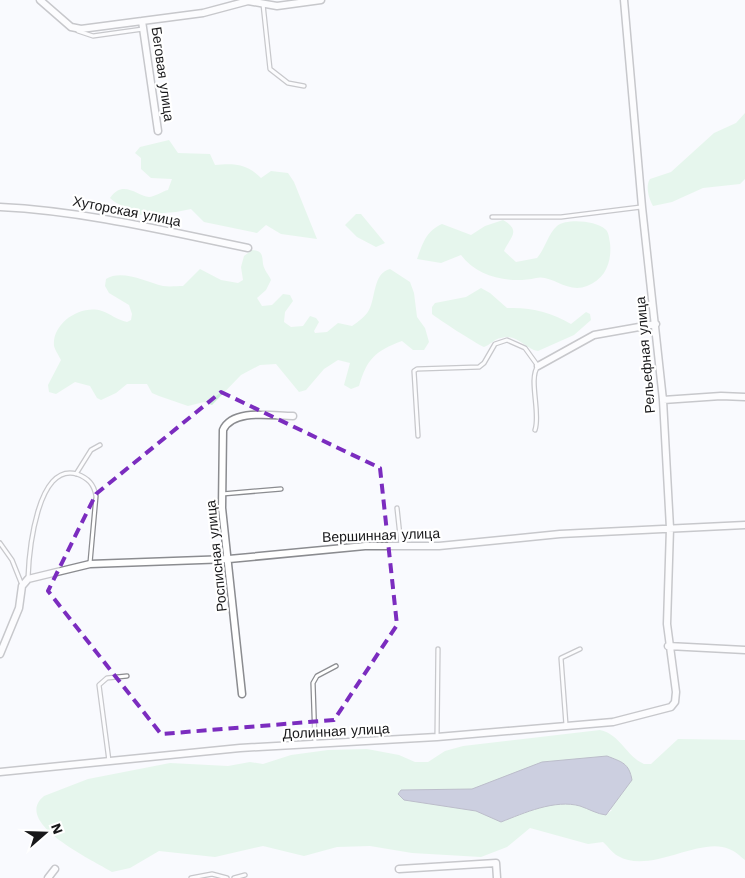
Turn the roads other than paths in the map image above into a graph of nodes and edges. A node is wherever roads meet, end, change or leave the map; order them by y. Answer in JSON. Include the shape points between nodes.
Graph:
{"nodes":[{"id":1,"x":40,"y":0,"type":"edge"},
{"id":2,"x":321,"y":0,"type":"edge"},
{"id":3,"x":624,"y":0,"type":"edge"},
{"id":4,"x":263,"y":4,"type":"junction"},
{"id":5,"x":142,"y":21,"type":"junction"},
{"id":6,"x":76,"y":29,"type":"junction"},
{"id":7,"x":143,"y":29,"type":"junction"},
{"id":8,"x":304,"y":86,"type":"dead end"},
{"id":9,"x":158,"y":131,"type":"dead end"},
{"id":10,"x":0,"y":206,"type":"edge"},
{"id":11,"x":642,"y":207,"type":"junction"},
{"id":12,"x":492,"y":217,"type":"dead end"},
{"id":13,"x":248,"y":248,"type":"dead end"},
{"id":14,"x":656,"y":324,"type":"junction"},
{"id":15,"x":538,"y":366,"type":"junction"},
{"id":16,"x":745,"y":398,"type":"edge"},
{"id":17,"x":663,"y":400,"type":"junction"},
{"id":18,"x":293,"y":416,"type":"dead end"},
{"id":19,"x":535,"y":430,"type":"dead end"},
{"id":20,"x":418,"y":436,"type":"dead end"},
{"id":21,"x":100,"y":445,"type":"dead end"},
{"id":22,"x":76,"y":474,"type":"junction"},
{"id":23,"x":281,"y":488,"type":"dead end"},
{"id":24,"x":221,"y":494,"type":"junction"},
{"id":25,"x":397,"y":508,"type":"dead end"},
{"id":26,"x":745,"y":525,"type":"edge"},
{"id":27,"x":670,"y":528,"type":"junction"},
{"id":28,"x":0,"y":543,"type":"edge"},
{"id":29,"x":401,"y":546,"type":"junction"},
{"id":30,"x":229,"y":559,"type":"junction"},
{"id":31,"x":90,"y":564,"type":"junction"},
{"id":32,"x":28,"y":579,"type":"junction"},
{"id":33,"x":22,"y":586,"type":"junction"},
{"id":34,"x":668,"y":646,"type":"junction"},
{"id":35,"x":580,"y":648,"type":"dead end"},
{"id":36,"x":438,"y":649,"type":"dead end"},
{"id":37,"x":745,"y":650,"type":"edge"},
{"id":38,"x":0,"y":654,"type":"edge"},
{"id":39,"x":336,"y":666,"type":"dead end"},
{"id":40,"x":127,"y":676,"type":"dead end"},
{"id":41,"x":242,"y":694,"type":"dead end"},
{"id":42,"x":671,"y":707,"type":"joint"},
{"id":43,"x":566,"y":726,"type":"junction"},
{"id":44,"x":437,"y":737,"type":"junction"},
{"id":45,"x":315,"y":745,"type":"junction"},
{"id":46,"x":109,"y":762,"type":"junction"},
{"id":47,"x":0,"y":772,"type":"edge"},
{"id":48,"x":55,"y":869,"type":"dead end"},
{"id":49,"x":398,"y":869,"type":"dead end"},
{"id":50,"x":245,"y":876,"type":"dead end"},
{"id":51,"x":48,"y":878,"type":"edge"},
{"id":52,"x":191,"y":878,"type":"edge"},
{"id":53,"x":227,"y":878,"type":"edge"},
{"id":54,"x":234,"y":878,"type":"edge"},
{"id":55,"x":497,"y":878,"type":"edge"}],
"edges":[{"from":1,"to":6,"type":"street"},
{"from":2,"to":4,"type":"street","via":[[277,6]]},
{"from":3,"to":11,"type":"street","name":"Рельефная улица"},
{"from":4,"to":5,"type":"street","via":[[248,1],[203,13]]},
{"from":4,"to":8,"type":"lane","via":[[270,69],[288,83]]},
{"from":5,"to":6,"type":"street"},
{"from":5,"to":7,"type":"street","name":"Беговая улица"},
{"from":6,"to":7,"type":"lane","via":[[88,36]]},
{"from":7,"to":9,"type":"street","name":"Беговая улица"},
{"from":10,"to":13,"type":"street","name":"Хуторская улица","via":[[75,214]]},
{"from":11,"to":12,"type":"lane","via":[[561,217]]},
{"from":11,"to":14,"type":"street","name":"Рельефная улица"},
{"from":14,"to":15,"type":"street","via":[[594,334]]},
{"from":14,"to":17,"type":"street","name":"Рельефная улица"},
{"from":15,"to":19,"type":"lane","via":[[535,374]]},
{"from":15,"to":20,"type":"lane","via":[[525,348],[507,340],[495,344],[478,367],[415,369]]},
{"from":16,"to":17,"type":"street","via":[[721,396]]},
{"from":17,"to":27,"type":"street","name":"Рельефная улица"},
{"from":18,"to":24,"type":"street","name":"Росписная улица","via":[[240,417],[226,424],[223,430]]},
{"from":21,"to":22,"type":"lane","via":[[91,450]]},
{"from":22,"to":31,"type":"lane","via":[[84,477],[94,488]]},
{"from":22,"to":32,"type":"lane","via":[[63,472],[56,476],[44,493],[29,557]]},
{"from":23,"to":24,"type":"lane"},
{"from":24,"to":30,"type":"street","name":"Росписная улица"},
{"from":25,"to":29,"type":"lane"},
{"from":26,"to":27,"type":"street","name":"Вершинная улица"},
{"from":27,"to":29,"type":"street","name":"Вершинная улица","via":[[560,534],[439,546]]},
{"from":27,"to":34,"type":"street","name":"Рельефная улица"},
{"from":28,"to":33,"type":"lane","via":[[12,560]]},
{"from":29,"to":30,"type":"street","name":"Вершинная улица","via":[[365,546]]},
{"from":30,"to":31,"type":"street","name":"Вершинная улица"},
{"from":30,"to":41,"type":"street","name":"Росписная улица"},
{"from":31,"to":32,"type":"street","name":"Вершинная улица"},
{"from":32,"to":33,"type":"street"},
{"from":33,"to":38,"type":"street","via":[[19,608]]},
{"from":34,"to":37,"type":"street"},
{"from":34,"to":42,"type":"street","name":"Рельефная улица","via":[[676,692]]},
{"from":35,"to":43,"type":"lane","via":[[561,658]]},
{"from":36,"to":44,"type":"lane"},
{"from":39,"to":45,"type":"lane","via":[[317,676],[313,683]]},
{"from":40,"to":46,"type":"lane","via":[[107,678],[99,685]]},
{"from":42,"to":43,"type":"street","name":"Долинная улица","via":[[614,722]]},
{"from":43,"to":44,"type":"street","name":"Долинная улица"},
{"from":44,"to":45,"type":"street","name":"Долинная улица"},
{"from":45,"to":46,"type":"street","name":"Долинная улица","via":[[240,748]]},
{"from":46,"to":47,"type":"street","name":"Долинная улица"},
{"from":48,"to":51,"type":"street"},
{"from":49,"to":55,"type":"street","via":[[496,863]]},
{"from":50,"to":54,"type":"lane"},
{"from":52,"to":53,"type":"lane","via":[[212,874]]}]}
